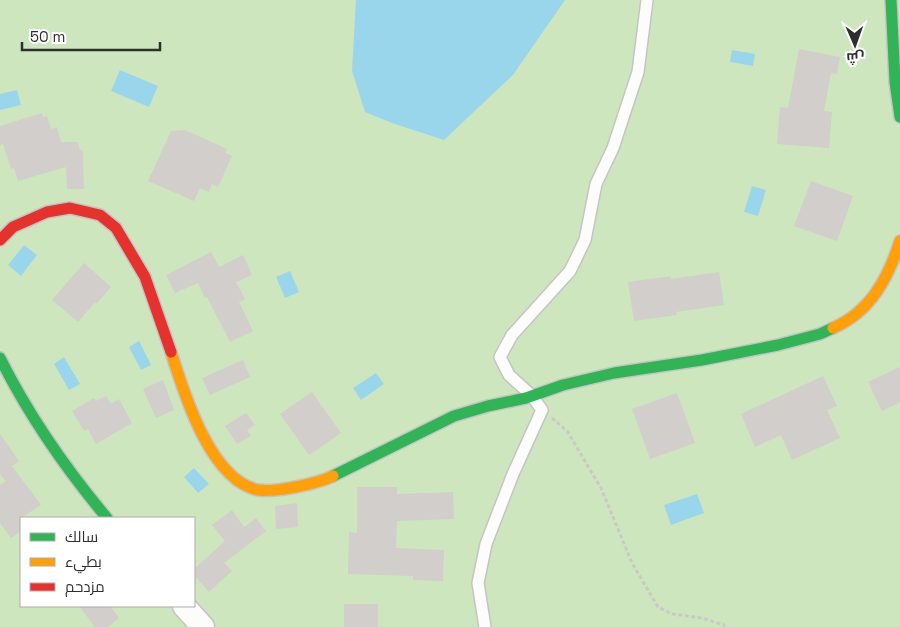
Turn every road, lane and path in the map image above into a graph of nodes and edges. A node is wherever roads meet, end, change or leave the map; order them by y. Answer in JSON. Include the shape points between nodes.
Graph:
{"nodes":[{"id":1,"x":647,"y":0,"type":"edge"},
{"id":2,"x":890,"y":0,"type":"edge"},
{"id":3,"x":896,"y":27,"type":"edge"},
{"id":4,"x":900,"y":117,"type":"edge"},
{"id":5,"x":0,"y":240,"type":"edge"},
{"id":6,"x":900,"y":241,"type":"edge"},
{"id":7,"x":0,"y":358,"type":"edge"},
{"id":8,"x":532,"y":396,"type":"junction"},
{"id":9,"x":542,"y":410,"type":"junction"},
{"id":10,"x":106,"y":517,"type":"edge"},
{"id":11,"x":185,"y":607,"type":"edge"},
{"id":12,"x":203,"y":627,"type":"edge"},
{"id":13,"x":485,"y":627,"type":"edge"},
{"id":14,"x":724,"y":627,"type":"edge"}],
"edges":[{"from":1,"to":8,"type":"lane","via":[[638,72],[613,148],[596,184],[585,240],[570,271],[512,335],[500,357],[509,375]]},
{"from":2,"to":3,"type":"street"},
{"from":3,"to":4,"type":"street","via":[[895,82]]},
{"from":5,"to":8,"type":"street","via":[[13,227],[47,212],[70,208],[100,214],[116,228],[145,277],[185,396],[209,447],[236,480],[259,490],[281,490],[323,481],[454,416]]},
{"from":6,"to":8,"type":"street","via":[[878,292],[846,323],[820,334],[712,358],[614,373],[563,384]]},
{"from":7,"to":10,"type":"street","via":[[36,424],[78,484]]},
{"from":8,"to":9,"type":"lane"},
{"from":9,"to":13,"type":"lane","via":[[486,544],[478,583]]},
{"from":9,"to":14,"type":"path","via":[[567,431],[600,488],[632,563],[658,607],[672,614],[702,618]]},
{"from":11,"to":12,"type":"street"}]}
